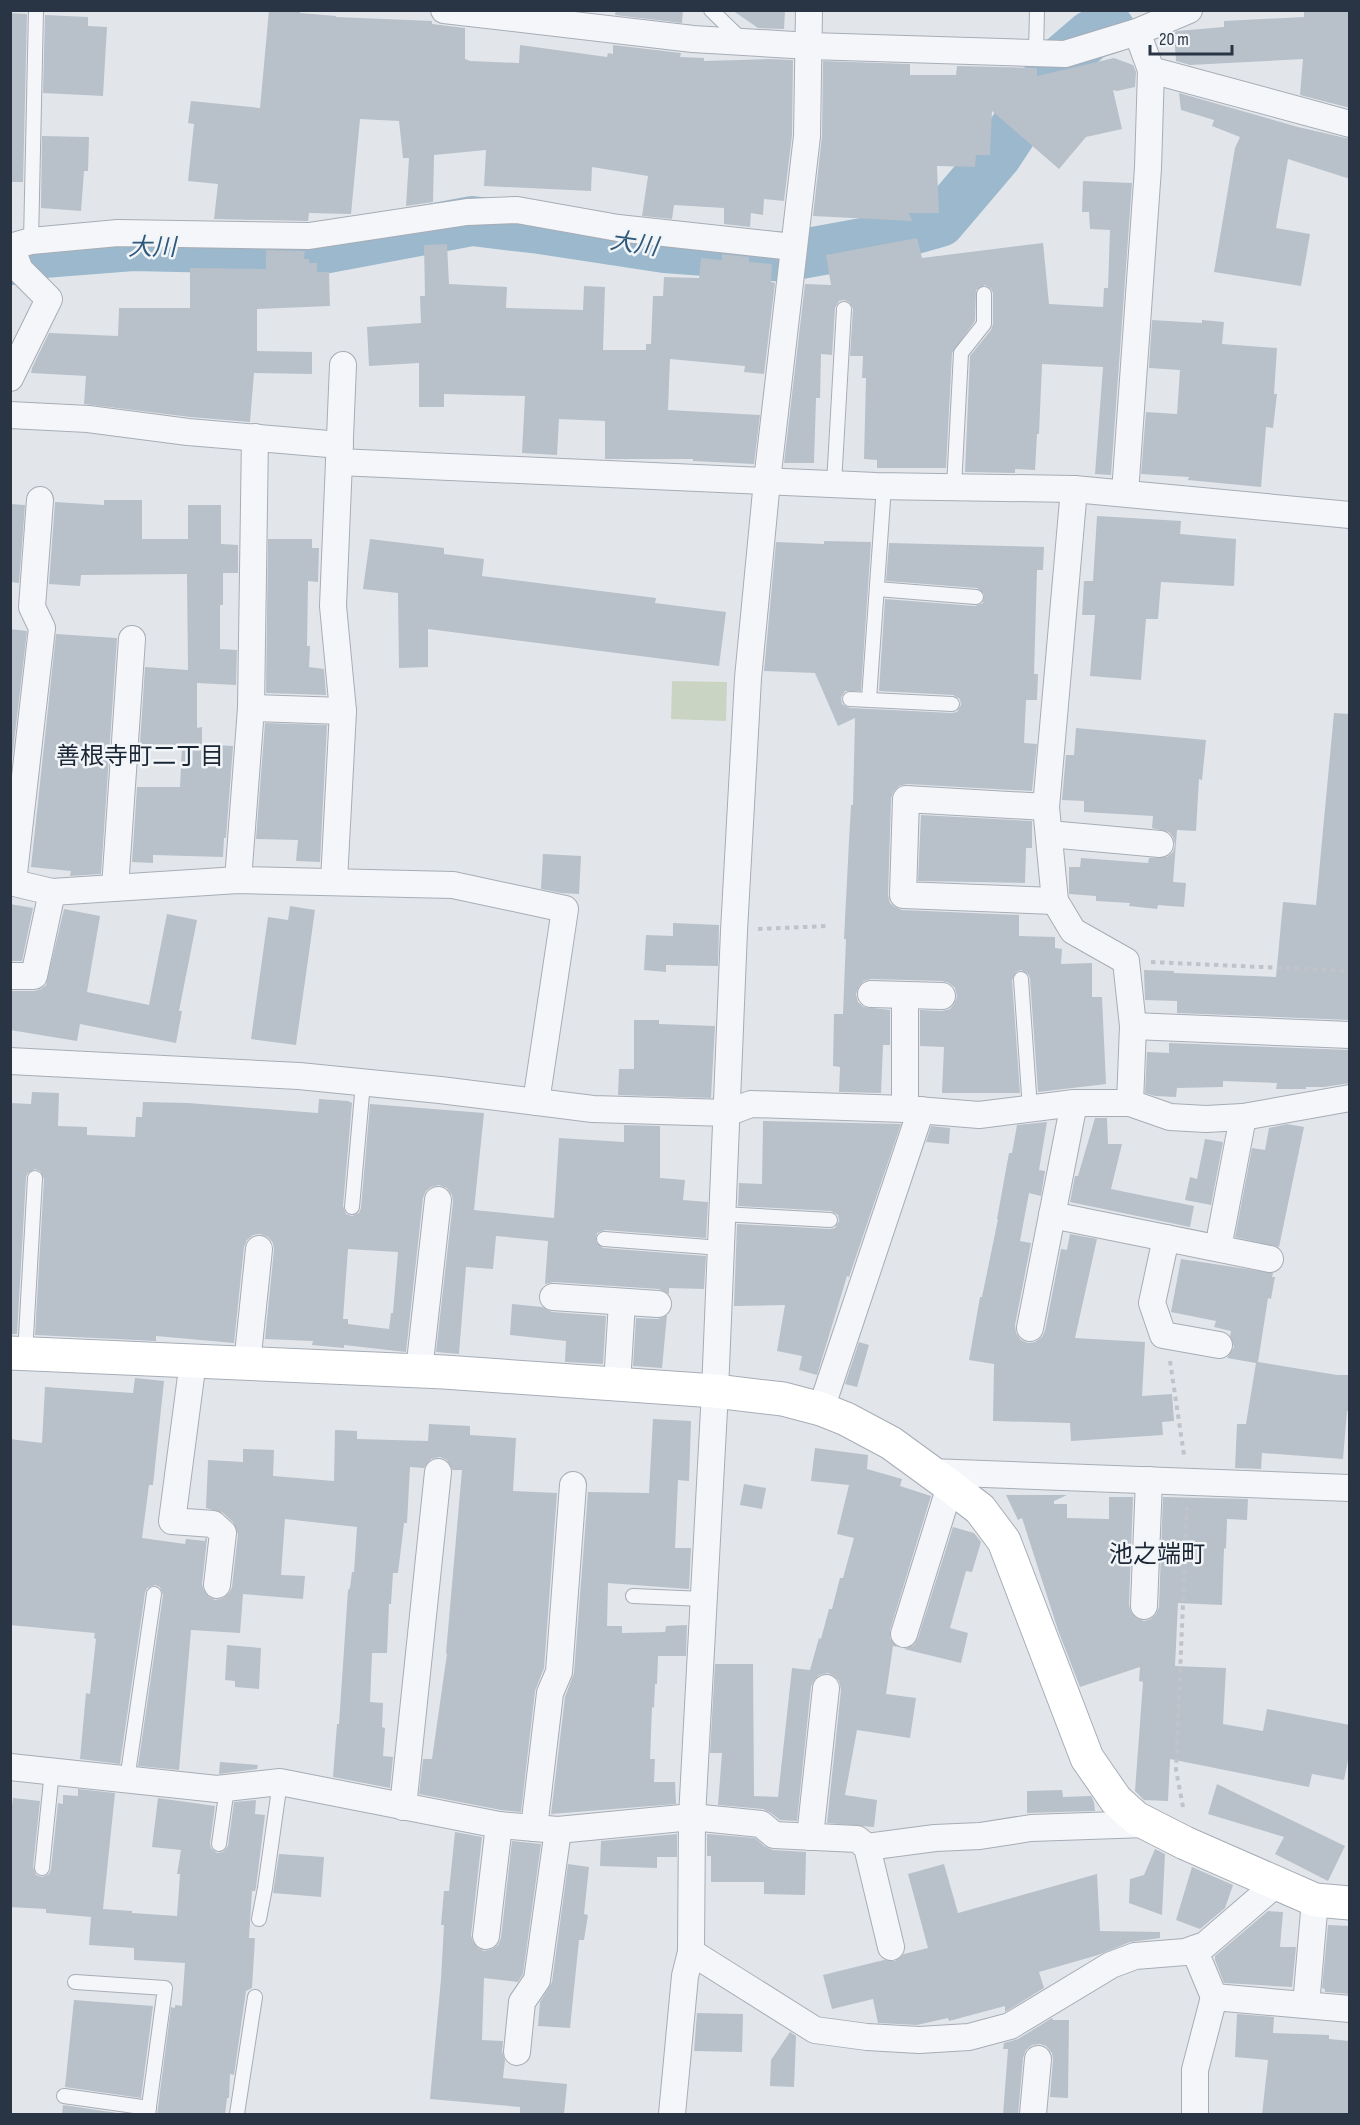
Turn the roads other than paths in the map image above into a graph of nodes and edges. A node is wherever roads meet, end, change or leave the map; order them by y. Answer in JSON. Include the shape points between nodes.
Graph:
{"nodes":[{"id":1,"x":36,"y":10,"type":"edge"},
{"id":2,"x":444,"y":10,"type":"edge"},
{"id":3,"x":711,"y":10,"type":"edge"},
{"id":4,"x":809,"y":10,"type":"edge"},
{"id":5,"x":1037,"y":10,"type":"edge"},
{"id":6,"x":1189,"y":10,"type":"edge"},
{"id":7,"x":557,"y":17,"type":"edge"},
{"id":8,"x":1137,"y":32,"type":"junction"},
{"id":9,"x":744,"y":42,"type":"junction"},
{"id":10,"x":810,"y":46,"type":"junction"},
{"id":11,"x":1036,"y":53,"type":"junction"},
{"id":12,"x":1151,"y":70,"type":"junction"},
{"id":13,"x":1350,"y":124,"type":"edge"},
{"id":14,"x":18,"y":245,"type":"edge"},
{"id":15,"x":792,"y":254,"type":"junction"},
{"id":16,"x":984,"y":294,"type":"dead end"},
{"id":17,"x":844,"y":309,"type":"dead end"},
{"id":18,"x":343,"y":365,"type":"dead end"},
{"id":19,"x":10,"y":378,"type":"edge"},
{"id":20,"x":10,"y":415,"type":"edge"},
{"id":21,"x":255,"y":437,"type":"junction"},
{"id":22,"x":340,"y":453,"type":"junction"},
{"id":23,"x":767,"y":481,"type":"junction"},
{"id":24,"x":834,"y":484,"type":"junction"},
{"id":25,"x":884,"y":486,"type":"junction"},
{"id":26,"x":954,"y":488,"type":"junction"},
{"id":27,"x":1074,"y":489,"type":"junction"},
{"id":28,"x":1125,"y":493,"type":"junction"},
{"id":29,"x":40,"y":500,"type":"dead end"},
{"id":30,"x":1350,"y":515,"type":"edge"},
{"id":31,"x":877,"y":589,"type":"junction"},
{"id":32,"x":976,"y":597,"type":"dead end"},
{"id":33,"x":132,"y":639,"type":"dead end"},
{"id":34,"x":850,"y":699,"type":"dead end"},
{"id":35,"x":869,"y":699,"type":"junction"},
{"id":36,"x":952,"y":704,"type":"dead end"},
{"id":37,"x":251,"y":708,"type":"junction"},
{"id":38,"x":343,"y":711,"type":"junction"},
{"id":39,"x":17,"y":786,"type":"edge"},
{"id":40,"x":1046,"y":807,"type":"junction"},
{"id":41,"x":1049,"y":834,"type":"junction"},
{"id":42,"x":1160,"y":844,"type":"dead end"},
{"id":43,"x":238,"y":880,"type":"junction"},
{"id":44,"x":334,"y":881,"type":"junction"},
{"id":45,"x":12,"y":882,"type":"edge"},
{"id":46,"x":115,"y":888,"type":"junction"},
{"id":47,"x":52,"y":892,"type":"junction"},
{"id":48,"x":1055,"y":901,"type":"junction"},
{"id":49,"x":10,"y":976,"type":"edge"},
{"id":50,"x":1021,"y":979,"type":"dead end"},
{"id":51,"x":872,"y":994,"type":"dead end"},
{"id":52,"x":905,"y":995,"type":"junction"},
{"id":53,"x":942,"y":996,"type":"dead end"},
{"id":54,"x":1133,"y":1026,"type":"junction"},
{"id":55,"x":1350,"y":1035,"type":"edge"},
{"id":56,"x":10,"y":1061,"type":"edge"},
{"id":57,"x":363,"y":1083,"type":"junction"},
{"id":58,"x":1350,"y":1098,"type":"edge"},
{"id":59,"x":536,"y":1102,"type":"junction"},
{"id":60,"x":1074,"y":1103,"type":"junction"},
{"id":61,"x":1130,"y":1103,"type":"junction"},
{"id":62,"x":913,"y":1109,"type":"junction"},
{"id":63,"x":1030,"y":1109,"type":"junction"},
{"id":64,"x":727,"y":1113,"type":"junction"},
{"id":65,"x":1243,"y":1117,"type":"junction"},
{"id":66,"x":35,"y":1178,"type":"dead end"},
{"id":67,"x":438,"y":1200,"type":"dead end"},
{"id":68,"x":352,"y":1207,"type":"dead end"},
{"id":69,"x":722,"y":1214,"type":"junction"},
{"id":70,"x":1052,"y":1215,"type":"junction"},
{"id":71,"x":830,"y":1220,"type":"dead end"},
{"id":72,"x":1166,"y":1238,"type":"junction"},
{"id":73,"x":604,"y":1239,"type":"dead end"},
{"id":74,"x":721,"y":1248,"type":"junction"},
{"id":75,"x":1218,"y":1248,"type":"junction"},
{"id":76,"x":259,"y":1250,"type":"dead end"},
{"id":77,"x":1270,"y":1259,"type":"dead end"},
{"id":78,"x":553,"y":1298,"type":"dead end"},
{"id":79,"x":622,"y":1302,"type":"junction"},
{"id":80,"x":658,"y":1304,"type":"dead end"},
{"id":81,"x":1030,"y":1328,"type":"dead end"},
{"id":82,"x":1219,"y":1345,"type":"dead end"},
{"id":83,"x":18,"y":1353,"type":"edge"},
{"id":84,"x":193,"y":1361,"type":"junction"},
{"id":85,"x":247,"y":1364,"type":"junction"},
{"id":86,"x":419,"y":1371,"type":"junction"},
{"id":87,"x":617,"y":1384,"type":"junction"},
{"id":88,"x":715,"y":1391,"type":"junction"},
{"id":89,"x":821,"y":1408,"type":"junction"},
{"id":90,"x":438,"y":1472,"type":"dead end"},
{"id":91,"x":940,"y":1479,"type":"junction"},
{"id":92,"x":1149,"y":1480,"type":"junction"},
{"id":93,"x":573,"y":1485,"type":"dead end"},
{"id":94,"x":1350,"y":1488,"type":"edge"},
{"id":95,"x":217,"y":1585,"type":"dead end"},
{"id":96,"x":154,"y":1594,"type":"dead end"},
{"id":97,"x":633,"y":1596,"type":"dead end"},
{"id":98,"x":704,"y":1599,"type":"junction"},
{"id":99,"x":1144,"y":1606,"type":"dead end"},
{"id":100,"x":904,"y":1634,"type":"dead end"},
{"id":101,"x":826,"y":1688,"type":"dead end"},
{"id":102,"x":10,"y":1767,"type":"edge"},
{"id":103,"x":52,"y":1772,"type":"junction"},
{"id":104,"x":127,"y":1779,"type":"junction"},
{"id":105,"x":280,"y":1782,"type":"junction"},
{"id":106,"x":226,"y":1788,"type":"junction"},
{"id":107,"x":403,"y":1807,"type":"junction"},
{"id":108,"x":692,"y":1817,"type":"junction"},
{"id":109,"x":1146,"y":1824,"type":"junction"},
{"id":110,"x":499,"y":1825,"type":"junction"},
{"id":111,"x":546,"y":1829,"type":"junction"},
{"id":112,"x":810,"y":1837,"type":"junction"},
{"id":113,"x":219,"y":1844,"type":"dead end"},
{"id":114,"x":867,"y":1847,"type":"junction"},
{"id":115,"x":42,"y":1868,"type":"dead end"},
{"id":116,"x":1277,"y":1883,"type":"junction"},
{"id":117,"x":1315,"y":1900,"type":"junction"},
{"id":118,"x":1350,"y":1903,"type":"edge"},
{"id":119,"x":259,"y":1919,"type":"dead end"},
{"id":120,"x":486,"y":1936,"type":"dead end"},
{"id":121,"x":891,"y":1947,"type":"dead end"},
{"id":122,"x":1194,"y":1949,"type":"junction"},
{"id":123,"x":691,"y":1952,"type":"junction"},
{"id":124,"x":75,"y":1982,"type":"dead end"},
{"id":125,"x":255,"y":1997,"type":"dead end"},
{"id":126,"x":1214,"y":1997,"type":"junction"},
{"id":127,"x":1306,"y":2005,"type":"junction"},
{"id":128,"x":1350,"y":2009,"type":"edge"},
{"id":129,"x":517,"y":2052,"type":"dead end"},
{"id":130,"x":1038,"y":2059,"type":"dead end"},
{"id":131,"x":64,"y":2096,"type":"dead end"},
{"id":132,"x":149,"y":2111,"type":"edge"},
{"id":133,"x":237,"y":2115,"type":"edge"},
{"id":134,"x":672,"y":2115,"type":"edge"},
{"id":135,"x":1033,"y":2115,"type":"edge"},
{"id":136,"x":1195,"y":2115,"type":"edge"}],
"edges":[{"from":1,"to":14,"type":"lane"},
{"from":2,"to":7,"type":"street"},
{"from":3,"to":9,"type":"lane"},
{"from":4,"to":10,"type":"street"},
{"from":5,"to":11,"type":"lane"},
{"from":6,"to":8,"type":"street"},
{"from":7,"to":9,"type":"street","via":[[693,39]]},
{"from":8,"to":11,"type":"street","via":[[1065,54]]},
{"from":8,"to":12,"type":"street"},
{"from":9,"to":10,"type":"street"},
{"from":10,"to":11,"type":"street"},
{"from":10,"to":15,"type":"street","via":[[807,136]]},
{"from":12,"to":13,"type":"street"},
{"from":12,"to":28,"type":"street","via":[[1148,168]]},
{"from":14,"to":15,"type":"street","via":[[118,233],[309,236],[467,212],[517,210]]},
{"from":14,"to":19,"type":"street","via":[[20,270],[49,299]]},
{"from":15,"to":23,"type":"street"},
{"from":16,"to":26,"type":"lane","via":[[984,324],[961,353]]},
{"from":17,"to":24,"type":"lane"},
{"from":18,"to":22,"type":"street"},
{"from":20,"to":21,"type":"street"},
{"from":21,"to":22,"type":"street"},
{"from":21,"to":37,"type":"street"},
{"from":22,"to":23,"type":"street"},
{"from":22,"to":38,"type":"street","via":[[333,606]]},
{"from":23,"to":24,"type":"street"},
{"from":23,"to":64,"type":"street","via":[[748,678]]},
{"from":24,"to":25,"type":"street"},
{"from":25,"to":26,"type":"street"},
{"from":25,"to":31,"type":"lane"},
{"from":26,"to":27,"type":"street"},
{"from":27,"to":28,"type":"street"},
{"from":27,"to":40,"type":"street"},
{"from":28,"to":30,"type":"street"},
{"from":29,"to":39,"type":"street","via":[[32,607],[42,628]]},
{"from":31,"to":32,"type":"lane"},
{"from":31,"to":35,"type":"lane"},
{"from":33,"to":46,"type":"street"},
{"from":34,"to":35,"type":"lane"},
{"from":35,"to":36,"type":"lane"},
{"from":37,"to":38,"type":"street"},
{"from":37,"to":43,"type":"street"},
{"from":38,"to":44,"type":"street"},
{"from":39,"to":45,"type":"street"},
{"from":40,"to":41,"type":"street"},
{"from":40,"to":48,"type":"street","via":[[906,799],[903,895]]},
{"from":41,"to":42,"type":"street"},
{"from":41,"to":48,"type":"street"},
{"from":43,"to":44,"type":"street"},
{"from":43,"to":46,"type":"street"},
{"from":44,"to":59,"type":"street","via":[[453,885],[565,909]]},
{"from":45,"to":47,"type":"street"},
{"from":46,"to":47,"type":"street"},
{"from":47,"to":49,"type":"street","via":[[34,976]]},
{"from":48,"to":54,"type":"street","via":[[1073,931],[1126,961]]},
{"from":50,"to":63,"type":"lane"},
{"from":51,"to":52,"type":"street"},
{"from":52,"to":53,"type":"street"},
{"from":52,"to":62,"type":"street"},
{"from":54,"to":55,"type":"street"},
{"from":54,"to":61,"type":"street"},
{"from":56,"to":57,"type":"street","via":[[299,1076]]},
{"from":57,"to":59,"type":"street"},
{"from":57,"to":68,"type":"lane"},
{"from":58,"to":65,"type":"street"},
{"from":59,"to":64,"type":"street","via":[[593,1109]]},
{"from":60,"to":61,"type":"street"},
{"from":60,"to":63,"type":"street"},
{"from":60,"to":70,"type":"street"},
{"from":61,"to":65,"type":"street","via":[[1170,1117]]},
{"from":62,"to":63,"type":"street","via":[[979,1115]]},
{"from":62,"to":64,"type":"street","via":[[751,1104]]},
{"from":62,"to":89,"type":"street"},
{"from":64,"to":69,"type":"street"},
{"from":65,"to":75,"type":"street"},
{"from":66,"to":83,"type":"lane"},
{"from":67,"to":86,"type":"street"},
{"from":69,"to":71,"type":"lane"},
{"from":69,"to":74,"type":"street"},
{"from":70,"to":72,"type":"street"},
{"from":70,"to":81,"type":"street"},
{"from":72,"to":75,"type":"street"},
{"from":72,"to":82,"type":"street","via":[[1152,1303],[1163,1335]]},
{"from":73,"to":74,"type":"lane"},
{"from":74,"to":88,"type":"street"},
{"from":75,"to":77,"type":"street"},
{"from":76,"to":85,"type":"street"},
{"from":78,"to":79,"type":"street"},
{"from":79,"to":80,"type":"street"},
{"from":79,"to":87,"type":"street"},
{"from":83,"to":84,"type":"street"},
{"from":84,"to":85,"type":"street"},
{"from":84,"to":95,"type":"street","via":[[172,1521],[213,1524],[223,1533]]},
{"from":85,"to":86,"type":"street"},
{"from":86,"to":87,"type":"street"},
{"from":87,"to":88,"type":"street"},
{"from":88,"to":89,"type":"street"},
{"from":88,"to":98,"type":"street"},
{"from":89,"to":91,"type":"street","via":[[891,1443]]},
{"from":90,"to":107,"type":"street"},
{"from":91,"to":92,"type":"street"},
{"from":91,"to":100,"type":"street"},
{"from":91,"to":109,"type":"street","via":[[980,1509],[1004,1541],[1087,1758],[1116,1800]]},
{"from":92,"to":94,"type":"street"},
{"from":92,"to":99,"type":"street"},
{"from":93,"to":111,"type":"street","via":[[558,1672],[550,1693]]},
{"from":96,"to":104,"type":"lane"},
{"from":97,"to":98,"type":"lane"},
{"from":98,"to":108,"type":"street"},
{"from":101,"to":112,"type":"street"},
{"from":102,"to":103,"type":"street"},
{"from":103,"to":104,"type":"street"},
{"from":103,"to":115,"type":"lane"},
{"from":104,"to":106,"type":"street"},
{"from":105,"to":106,"type":"street"},
{"from":105,"to":107,"type":"street"},
{"from":105,"to":119,"type":"lane"},
{"from":106,"to":113,"type":"lane"},
{"from":107,"to":110,"type":"street"},
{"from":108,"to":111,"type":"street"},
{"from":108,"to":112,"type":"street","via":[[761,1824],[774,1835]]},
{"from":108,"to":123,"type":"street"},
{"from":109,"to":114,"type":"street","via":[[1031,1828]]},
{"from":109,"to":116,"type":"street"},
{"from":110,"to":111,"type":"street"},
{"from":110,"to":120,"type":"street"},
{"from":111,"to":129,"type":"street","via":[[537,1980],[522,2002]]},
{"from":112,"to":114,"type":"street","via":[[857,1839]]},
{"from":114,"to":121,"type":"street"},
{"from":116,"to":117,"type":"street"},
{"from":116,"to":122,"type":"street","via":[[1205,1945]]},
{"from":117,"to":118,"type":"street"},
{"from":117,"to":127,"type":"street"},
{"from":122,"to":123,"type":"street","via":[[1135,1956],[1112,1965],[1010,2026],[969,2037],[919,2040],[815,2030]]},
{"from":122,"to":126,"type":"street"},
{"from":123,"to":134,"type":"street","via":[[685,1976]]},
{"from":124,"to":132,"type":"lane","via":[[165,1988]]},
{"from":125,"to":133,"type":"lane"},
{"from":126,"to":127,"type":"street"},
{"from":126,"to":136,"type":"street","via":[[1195,2070]]},
{"from":127,"to":128,"type":"street"},
{"from":130,"to":135,"type":"street"},
{"from":131,"to":132,"type":"lane"}]}
